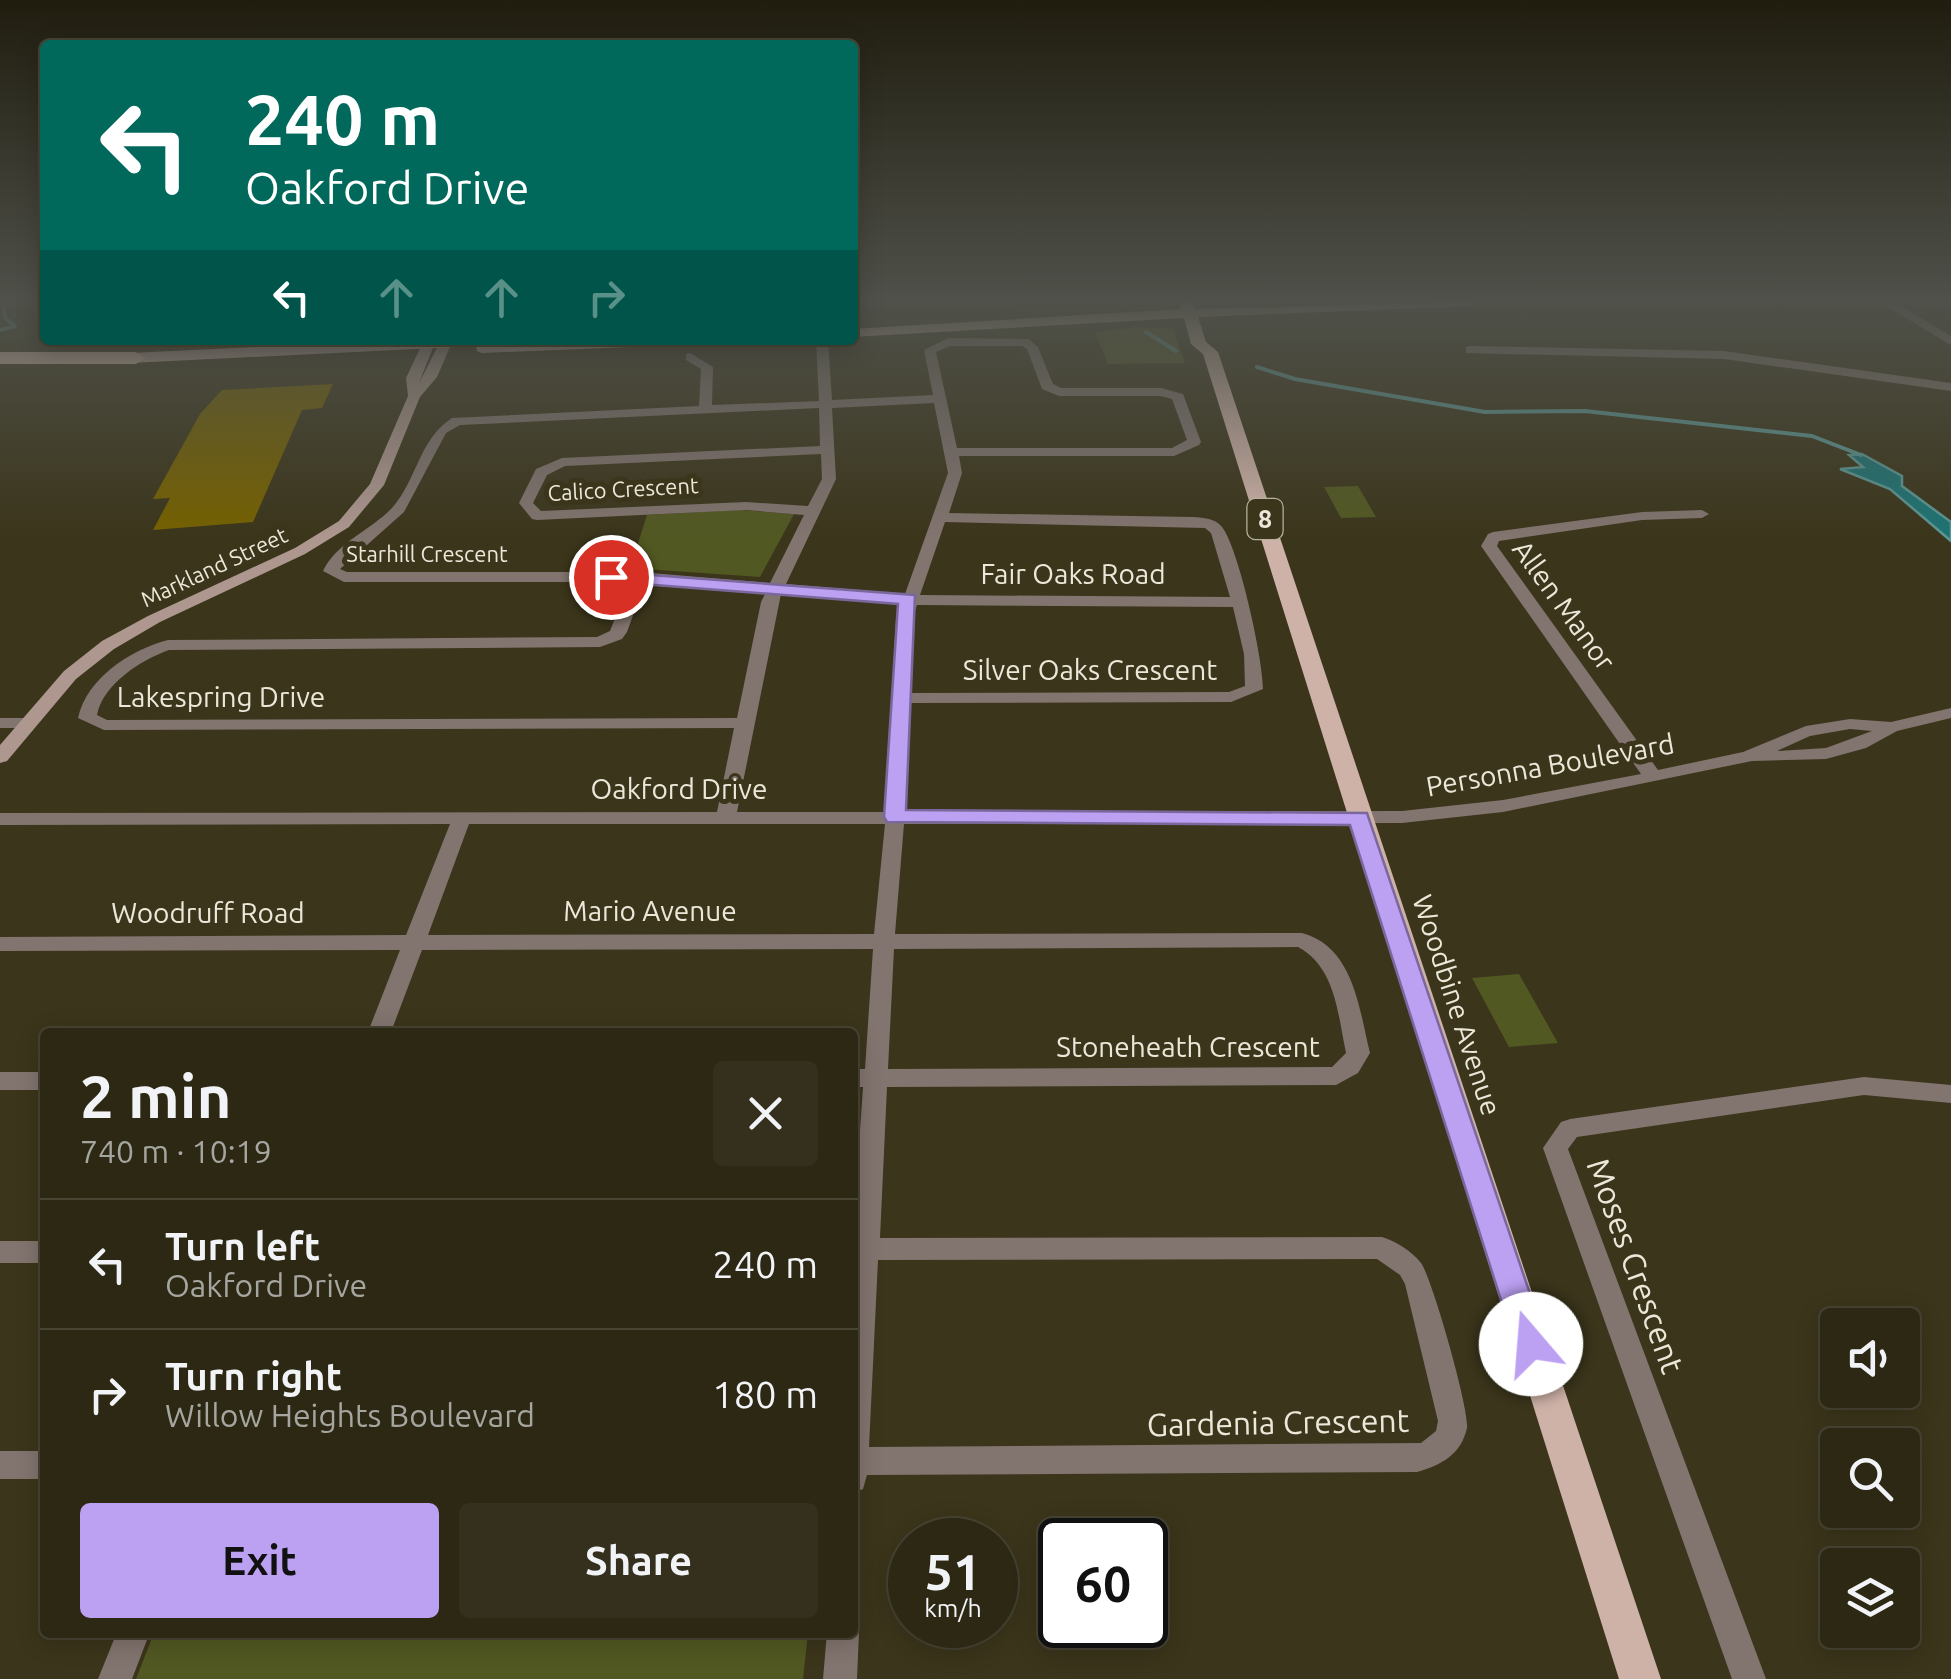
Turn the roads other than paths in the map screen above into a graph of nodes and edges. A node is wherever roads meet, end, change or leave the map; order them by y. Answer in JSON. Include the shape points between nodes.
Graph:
{"nodes":[{"id":1,"x":428,"y":380,"type":"edge"},
{"id":2,"x":706,"y":380,"type":"edge"},
{"id":3,"x":824,"y":380,"type":"edge"},
{"id":4,"x":936,"y":380,"type":"edge"},
{"id":5,"x":1044,"y":380,"type":"edge"},
{"id":6,"x":1219,"y":380,"type":"edge"},
{"id":7,"x":1898,"y":380,"type":"edge"},
{"id":8,"x":1951,"y":388,"type":"edge"},
{"id":9,"x":940,"y":399,"type":"junction"},
{"id":10,"x":825,"y":404,"type":"junction"},
{"id":11,"x":705,"y":409,"type":"junction"},
{"id":12,"x":829,"y":450,"type":"junction"},
{"id":13,"x":953,"y":452,"type":"junction"},
{"id":14,"x":813,"y":511,"type":"junction"},
{"id":15,"x":1702,"y":514,"type":"dead end"},
{"id":16,"x":940,"y":517,"type":"junction"},
{"id":17,"x":639,"y":577,"type":"junction"},
{"id":18,"x":774,"y":588,"type":"junction"},
{"id":19,"x":909,"y":599,"type":"junction"},
{"id":20,"x":1237,"y":602,"type":"junction"},
{"id":21,"x":900,"y":698,"type":"junction"},
{"id":22,"x":1951,"y":712,"type":"edge"},
{"id":23,"x":0,"y":723,"type":"edge"},
{"id":24,"x":28,"y":723,"type":"junction"},
{"id":25,"x":744,"y":723,"type":"junction"},
{"id":26,"x":0,"y":757,"type":"edge"},
{"id":27,"x":1654,"y":777,"type":"junction"},
{"id":28,"x":726,"y":816,"type":"junction"},
{"id":29,"x":895,"y":817,"type":"junction"},
{"id":30,"x":462,"y":818,"type":"junction"},
{"id":31,"x":1359,"y":818,"type":"junction"},
{"id":32,"x":0,"y":819,"type":"edge"},
{"id":33,"x":884,"y":940,"type":"junction"},
{"id":34,"x":416,"y":942,"type":"junction"},
{"id":35,"x":0,"y":944,"type":"edge"},
{"id":36,"x":382,"y":1028,"type":"edge"},
{"id":37,"x":864,"y":1078,"type":"edge"},
{"id":38,"x":0,"y":1081,"type":"edge"},
{"id":39,"x":40,"y":1081,"type":"edge"},
{"id":40,"x":1951,"y":1094,"type":"edge"},
{"id":41,"x":866,"y":1249,"type":"junction"},
{"id":42,"x":0,"y":1252,"type":"edge"},
{"id":43,"x":40,"y":1252,"type":"edge"},
{"id":44,"x":858,"y":1390,"type":"edge"},
{"id":45,"x":858,"y":1460,"type":"edge"},
{"id":46,"x":40,"y":1464,"type":"edge"},
{"id":47,"x":0,"y":1465,"type":"edge"},
{"id":48,"x":132,"y":1638,"type":"edge"},
{"id":49,"x":843,"y":1638,"type":"edge"},
{"id":50,"x":115,"y":1679,"type":"edge"},
{"id":51,"x":840,"y":1679,"type":"edge"},
{"id":52,"x":1640,"y":1679,"type":"edge"},
{"id":53,"x":1749,"y":1679,"type":"edge"}],
"edges":[{"from":1,"to":24,"type":"street","name":"Markland Street","via":[[414,396],[377,485],[344,524],[108,645],[70,675]]},
{"from":2,"to":11,"type":"street"},
{"from":3,"to":10,"type":"street"},
{"from":4,"to":9,"type":"street"},
{"from":5,"to":13,"type":"street","via":[[1058,392],[1173,394],[1183,401],[1194,442],[1174,452]]},
{"from":6,"to":31,"type":"main road","name":"Woodbine Avenue","number":"8"},
{"from":7,"to":8,"type":"street"},
{"from":9,"to":10,"type":"street","name":"Starhill Crescent"},
{"from":9,"to":13,"type":"street"},
{"from":10,"to":11,"type":"street","name":"Starhill Crescent"},
{"from":10,"to":12,"type":"street"},
{"from":11,"to":17,"type":"street","name":"Starhill Crescent","via":[[452,423],[403,505],[332,571],[352,578]]},
{"from":12,"to":14,"type":"street","via":[[829,479]]},
{"from":12,"to":14,"type":"street","name":"Calico Crescent","via":[[562,462],[541,472],[526,503],[537,516],[746,506]]},
{"from":13,"to":16,"type":"street","via":[[954,479]]},
{"from":14,"to":18,"type":"street"},
{"from":15,"to":27,"type":"street","name":"Allen Manor","via":[[1493,537],[1489,546]]},
{"from":16,"to":19,"type":"street"},
{"from":16,"to":20,"type":"street","name":"Silver Oaks Crescent","via":[[1210,524]]},
{"from":17,"to":18,"type":"street","name":"Starhill Crescent"},
{"from":17,"to":25,"type":"street","name":"Lakespring Drive","via":[[621,628],[600,642],[168,644],[118,672],[87,718],[104,724]]},
{"from":18,"to":19,"type":"street","name":"Starhill Crescent"},
{"from":18,"to":25,"type":"street"},
{"from":19,"to":20,"type":"street","name":"Fair Oaks Road"},
{"from":19,"to":21,"type":"street"},
{"from":20,"to":21,"type":"street","name":"Silver Oaks Crescent","via":[[1255,671],[1254,689],[1245,694]]},
{"from":21,"to":29,"type":"street"},
{"from":22,"to":27,"type":"street","name":"Personna Boulevard","via":[[1814,757],[1749,756]]},
{"from":23,"to":24,"type":"street"},
{"from":24,"to":26,"type":"street","name":"Markland Street"},
{"from":25,"to":28,"type":"street"},
{"from":27,"to":31,"type":"street","name":"Personna Boulevard","via":[[1504,806]]},
{"from":28,"to":29,"type":"street","name":"Oakford Drive"},
{"from":28,"to":30,"type":"street","name":"Oakford Drive"},
{"from":29,"to":31,"type":"street","name":"Oakford Drive"},
{"from":29,"to":33,"type":"street"},
{"from":30,"to":32,"type":"street","name":"Oakford Drive"},
{"from":30,"to":34,"type":"street"},
{"from":31,"to":52,"type":"main road","name":"Woodbine Avenue","number":"8"},
{"from":33,"to":34,"type":"street","name":"Mario Avenue"},
{"from":33,"to":37,"type":"street"},
{"from":33,"to":37,"type":"street","name":"Stoneheath Crescent","via":[[1302,940],[1333,960],[1358,1053],[1336,1076]]},
{"from":34,"to":35,"type":"street","name":"Woodruff Road"},
{"from":34,"to":36,"type":"street"},
{"from":37,"to":41,"type":"street"},
{"from":38,"to":39,"type":"street"},
{"from":40,"to":53,"type":"street","name":"Moses Crescent","via":[[1864,1086],[1570,1129],[1555,1148]]},
{"from":41,"to":44,"type":"street"},
{"from":41,"to":45,"type":"street","name":"Gardenia Crescent","via":[[1382,1248],[1418,1282],[1453,1421],[1444,1444],[1417,1458]]},
{"from":42,"to":43,"type":"street"},
{"from":46,"to":47,"type":"street"},
{"from":48,"to":50,"type":"street"},
{"from":49,"to":51,"type":"street"}]}
